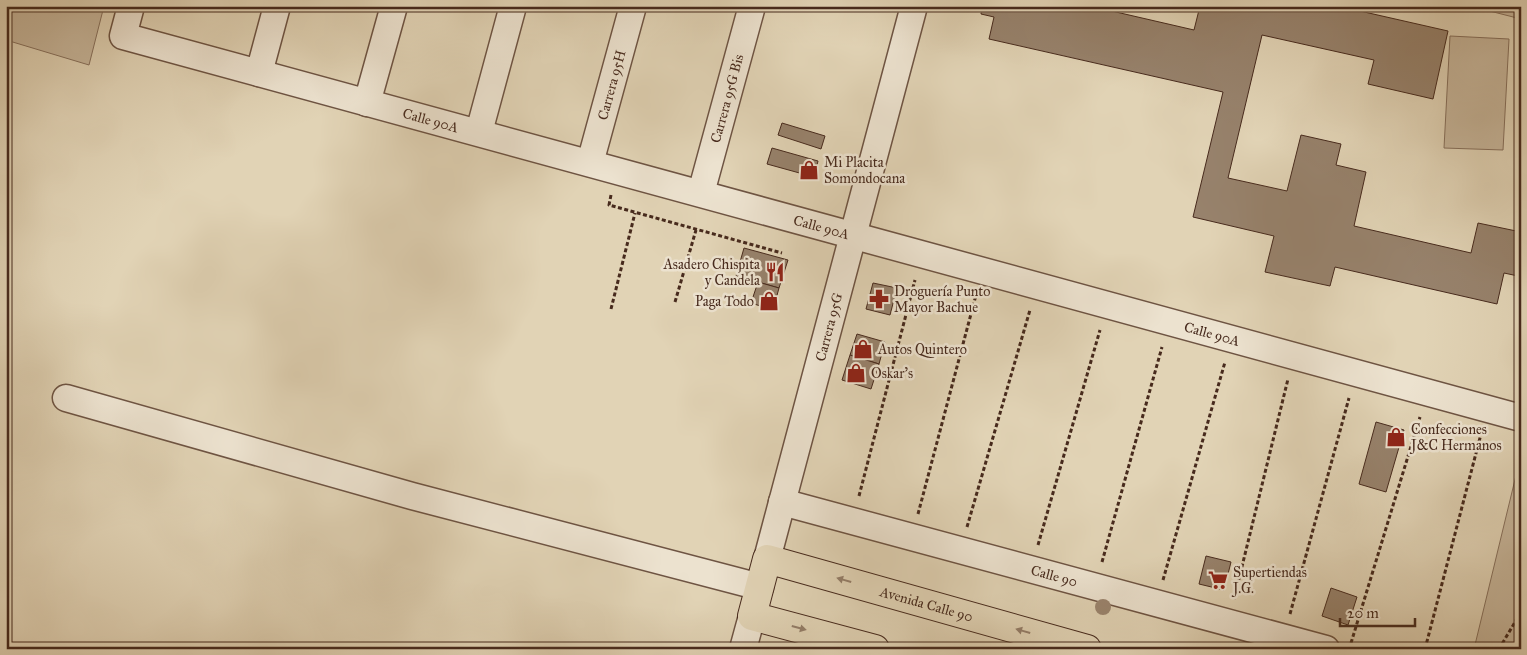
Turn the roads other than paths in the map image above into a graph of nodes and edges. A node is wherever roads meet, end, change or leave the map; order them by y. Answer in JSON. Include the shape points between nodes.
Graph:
{"nodes":[{"id":1,"x":131,"y":6,"type":"edge"},
{"id":2,"x":277,"y":6,"type":"edge"},
{"id":3,"x":394,"y":6,"type":"edge"},
{"id":4,"x":513,"y":6,"type":"edge"},
{"id":5,"x":633,"y":6,"type":"edge"},
{"id":6,"x":752,"y":6,"type":"edge"},
{"id":7,"x":914,"y":6,"type":"edge"},
{"id":8,"x":259,"y":73,"type":"junction"},
{"id":9,"x":367,"y":102,"type":"junction"},
{"id":10,"x":479,"y":132,"type":"junction"},
{"id":11,"x":590,"y":163,"type":"junction"},
{"id":12,"x":701,"y":193,"type":"junction"},
{"id":13,"x":854,"y":234,"type":"junction"},
{"id":14,"x":66,"y":398,"type":"dead end"},
{"id":15,"x":1521,"y":418,"type":"edge"},
{"id":16,"x":782,"y":502,"type":"junction"},
{"id":17,"x":767,"y":559,"type":"junction"},
{"id":18,"x":760,"y":586,"type":"junction"},
{"id":19,"x":752,"y":616,"type":"junction"},
{"id":20,"x":743,"y":649,"type":"edge"},
{"id":21,"x":875,"y":649,"type":"edge"},
{"id":22,"x":1087,"y":649,"type":"edge"},
{"id":23,"x":1326,"y":649,"type":"edge"}],
"edges":[{"from":1,"to":8,"type":"street","name":"Calle 90A","via":[[123,36]]},
{"from":2,"to":8,"type":"street"},
{"from":3,"to":9,"type":"street"},
{"from":4,"to":10,"type":"street"},
{"from":5,"to":11,"type":"street","name":"Carrera 95H"},
{"from":6,"to":12,"type":"street","name":"Carrera 95G Bis"},
{"from":7,"to":13,"type":"street","name":"Carrera 95G"},
{"from":8,"to":9,"type":"street","name":"Calle 90A"},
{"from":9,"to":10,"type":"street","name":"Calle 90A"},
{"from":10,"to":11,"type":"street","name":"Calle 90A"},
{"from":11,"to":12,"type":"street","name":"Calle 90A"},
{"from":12,"to":13,"type":"street","name":"Calle 90A"},
{"from":13,"to":15,"type":"street","name":"Calle 90A"},
{"from":13,"to":16,"type":"street","name":"Carrera 95G"},
{"from":14,"to":18,"type":"street","via":[[412,496]]},
{"from":16,"to":17,"type":"street","name":"Carrera 95G"},
{"from":16,"to":23,"type":"street","name":"Calle 90"},
{"from":17,"to":18,"type":"main road","name":"Carrera 95G"},
{"from":22,"to":17,"type":"main road","name":"Avenida Calle 90","one_way":true},
{"from":18,"to":19,"type":"main road","name":"Carrera 95G"},
{"from":19,"to":20,"type":"street","name":"Carrera 95G"},
{"from":19,"to":21,"type":"main road","one_way":true}]}
